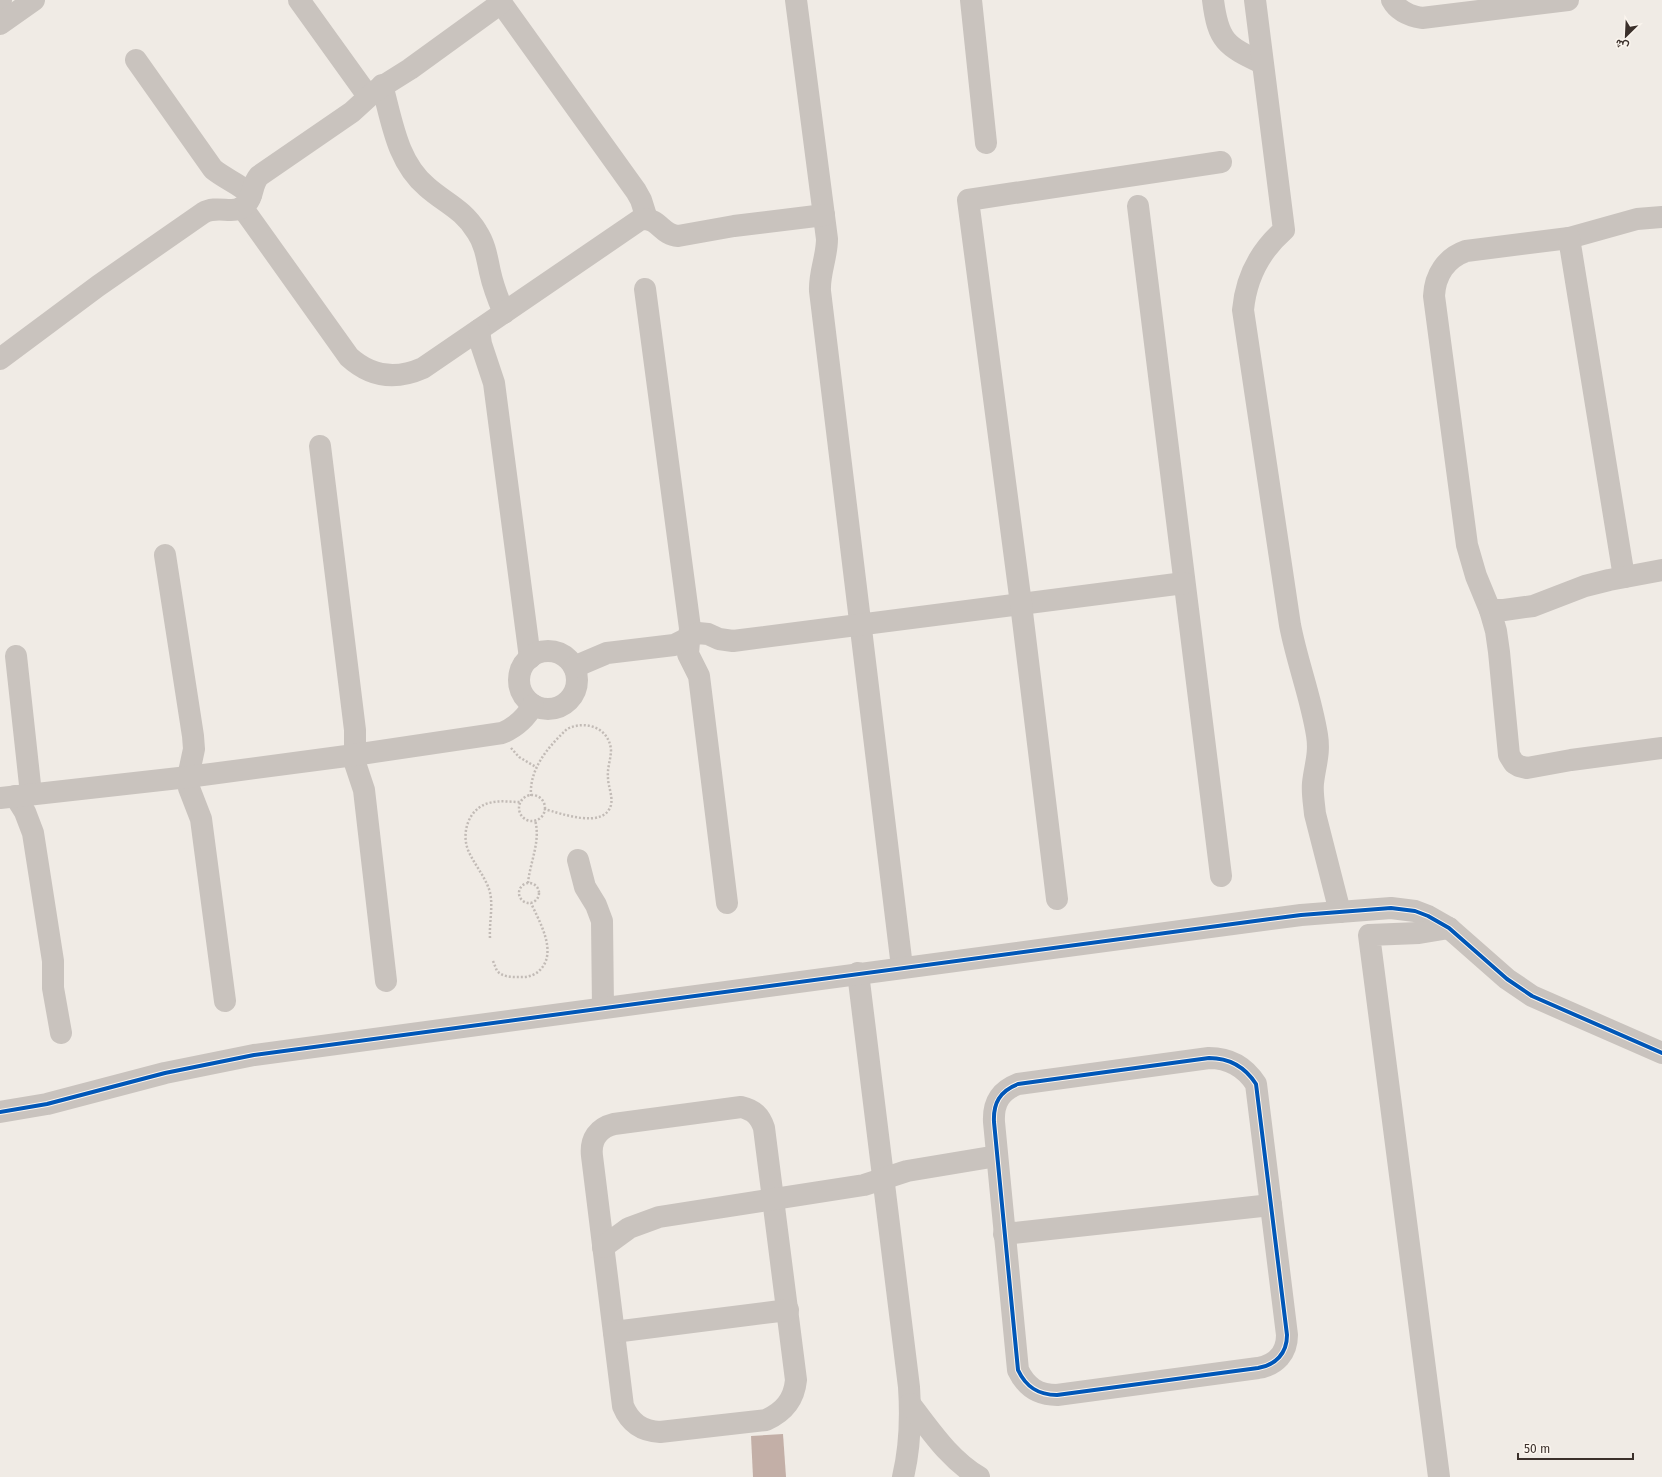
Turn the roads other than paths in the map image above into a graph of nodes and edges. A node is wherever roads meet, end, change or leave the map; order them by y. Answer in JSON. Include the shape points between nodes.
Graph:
{"nodes":[{"id":1,"x":34,"y":0,"type":"edge"},
{"id":2,"x":299,"y":0,"type":"edge"},
{"id":3,"x":796,"y":0,"type":"edge"},
{"id":4,"x":971,"y":0,"type":"edge"},
{"id":5,"x":1213,"y":0,"type":"edge"},
{"id":6,"x":1255,"y":0,"type":"edge"},
{"id":7,"x":1392,"y":0,"type":"edge"},
{"id":8,"x":1554,"y":1,"type":"edge"},
{"id":9,"x":500,"y":2,"type":"edge"},
{"id":10,"x":0,"y":24,"type":"edge"},
{"id":11,"x":136,"y":60,"type":"dead end"},
{"id":12,"x":1262,"y":63,"type":"junction"},
{"id":13,"x":375,"y":91,"type":"junction"},
{"id":14,"x":986,"y":143,"type":"dead end"},
{"id":15,"x":1221,"y":162,"type":"dead end"},
{"id":16,"x":246,"y":201,"type":"junction"},
{"id":17,"x":1138,"y":206,"type":"dead end"},
{"id":18,"x":824,"y":215,"type":"junction"},
{"id":19,"x":1662,"y":217,"type":"edge"},
{"id":20,"x":647,"y":219,"type":"junction"},
{"id":21,"x":1569,"y":238,"type":"junction"},
{"id":22,"x":645,"y":289,"type":"dead end"},
{"id":23,"x":504,"y":313,"type":"junction"},
{"id":24,"x":479,"y":330,"type":"junction"},
{"id":25,"x":0,"y":359,"type":"edge"},
{"id":26,"x":320,"y":446,"type":"dead end"},
{"id":27,"x":165,"y":555,"type":"dead end"},
{"id":28,"x":1662,"y":570,"type":"edge"},
{"id":29,"x":1624,"y":577,"type":"junction"},
{"id":30,"x":1184,"y":584,"type":"junction"},
{"id":31,"x":1022,"y":604,"type":"junction"},
{"id":32,"x":1490,"y":610,"type":"junction"},
{"id":33,"x":860,"y":626,"type":"junction"},
{"id":34,"x":690,"y":637,"type":"junction"},
{"id":35,"x":16,"y":656,"type":"dead end"},
{"id":36,"x":530,"y":658,"type":"junction"},
{"id":37,"x":574,"y":666,"type":"junction"},
{"id":38,"x":533,"y":705,"type":"junction"},
{"id":39,"x":1662,"y":748,"type":"edge"},
{"id":40,"x":354,"y":755,"type":"junction"},
{"id":41,"x":188,"y":777,"type":"junction"},
{"id":42,"x":15,"y":796,"type":"edge"},
{"id":43,"x":578,"y":860,"type":"dead end"},
{"id":44,"x":1221,"y":876,"type":"dead end"},
{"id":45,"x":1057,"y":899,"type":"dead end"},
{"id":46,"x":727,"y":903,"type":"dead end"},
{"id":47,"x":1396,"y":908,"type":"junction"},
{"id":48,"x":1340,"y":912,"type":"junction"},
{"id":49,"x":1449,"y":928,"type":"junction"},
{"id":50,"x":1393,"y":934,"type":"junction"},
{"id":51,"x":902,"y":968,"type":"junction"},
{"id":52,"x":858,"y":973,"type":"junction"},
{"id":53,"x":386,"y":981,"type":"dead end"},
{"id":54,"x":225,"y":1001,"type":"dead end"},
{"id":55,"x":603,"y":1008,"type":"junction"},
{"id":56,"x":61,"y":1033,"type":"dead end"},
{"id":57,"x":1662,"y":1053,"type":"edge"},
{"id":58,"x":0,"y":1112,"type":"edge"},
{"id":59,"x":997,"y":1156,"type":"junction"},
{"id":60,"x":883,"y":1179,"type":"junction"},
{"id":61,"x":773,"y":1199,"type":"junction"},
{"id":62,"x":1271,"y":1205,"type":"junction"},
{"id":63,"x":1004,"y":1234,"type":"junction"},
{"id":64,"x":603,"y":1246,"type":"junction"},
{"id":65,"x":788,"y":1310,"type":"junction"},
{"id":66,"x":614,"y":1332,"type":"junction"},
{"id":67,"x":910,"y":1404,"type":"junction"},
{"id":68,"x":903,"y":1477,"type":"edge"},
{"id":69,"x":979,"y":1477,"type":"edge"},
{"id":70,"x":1438,"y":1477,"type":"edge"}],
"edges":[{"from":1,"to":10,"type":"street"},
{"from":2,"to":13,"type":"street"},
{"from":3,"to":18,"type":"street"},
{"from":4,"to":14,"type":"street"},
{"from":5,"to":12,"type":"street","via":[[1217,27],[1222,36],[1233,48]]},
{"from":6,"to":12,"type":"street"},
{"from":7,"to":8,"type":"street","via":[[1406,14],[1422,18]]},
{"from":9,"to":13,"type":"street","via":[[410,70]]},
{"from":9,"to":20,"type":"street","via":[[636,191],[642,200]]},
{"from":11,"to":16,"type":"street","via":[[213,169],[243,188]]},
{"from":12,"to":48,"type":"street","via":[[1284,230],[1268,246],[1255,265],[1247,287],[1243,310],[1290,625],[1317,735],[1317,766],[1313,782],[1315,814]]},
{"from":13,"to":16,"type":"street","via":[[344,117],[259,176]]},
{"from":13,"to":23,"type":"street","via":[[403,157],[417,178],[459,210],[477,232]]},
{"from":15,"to":31,"type":"street","via":[[968,200]]},
{"from":16,"to":24,"type":"street","via":[[349,357],[367,370],[389,376],[412,373]]},
{"from":16,"to":25,"type":"street","via":[[231,210],[214,208],[203,213],[98,286]]},
{"from":17,"to":30,"type":"street"},
{"from":18,"to":20,"type":"street","via":[[678,236],[669,234],[658,223]]},
{"from":18,"to":33,"type":"street","via":[[827,248],[820,274],[820,291]]},
{"from":19,"to":21,"type":"street","via":[[1637,219]]},
{"from":20,"to":23,"type":"street","via":[[636,222]]},
{"from":21,"to":29,"type":"street"},
{"from":21,"to":32,"type":"street","via":[[1466,251],[1445,265],[1436,282],[1434,296],[1466,540],[1476,576]]},
{"from":22,"to":34,"type":"street"},
{"from":23,"to":24,"type":"street"},
{"from":24,"to":36,"type":"street","via":[[494,383]]},
{"from":26,"to":40,"type":"street","via":[[355,730]]},
{"from":27,"to":41,"type":"street","via":[[193,736],[194,749]]},
{"from":28,"to":29,"type":"street"},
{"from":29,"to":32,"type":"street","via":[[1585,586],[1533,606]]},
{"from":30,"to":31,"type":"street"},
{"from":30,"to":44,"type":"street"},
{"from":31,"to":33,"type":"street"},
{"from":31,"to":45,"type":"street"},
{"from":32,"to":39,"type":"street","via":[[1499,652],[1509,755],[1514,763],[1527,768]]},
{"from":33,"to":34,"type":"street","via":[[733,641],[703,633]]},
{"from":33,"to":51,"type":"street"},
{"from":34,"to":37,"type":"street","via":[[674,645],[607,653]]},
{"from":34,"to":46,"type":"street","via":[[688,654],[699,676]]},
{"from":35,"to":42,"type":"street"},
{"from":36,"to":37,"type":"street","via":[[550,651],[564,656]]},
{"from":36,"to":38,"type":"street","via":[[521,668],[519,682],[523,695]]},
{"from":37,"to":38,"type":"street","via":[[576,688],[568,701],[547,709]]},
{"from":38,"to":40,"type":"street","via":[[524,719],[502,733]]},
{"from":40,"to":41,"type":"street"},
{"from":40,"to":53,"type":"street","via":[[364,790]]},
{"from":41,"to":42,"type":"street"},
{"from":41,"to":54,"type":"street","via":[[191,795],[201,819]]},
{"from":42,"to":56,"type":"street","via":[[33,833],[53,961],[53,988]]},
{"from":43,"to":55,"type":"street","via":[[585,887],[602,921]]},
{"from":47,"to":48,"type":"street"},
{"from":47,"to":49,"type":"street","via":[[1428,916]]},
{"from":47,"to":50,"type":"street"},
{"from":48,"to":51,"type":"street"},
{"from":49,"to":50,"type":"street"},
{"from":49,"to":57,"type":"street","via":[[1507,979],[1532,996]]},
{"from":50,"to":70,"type":"street","via":[[1369,935]]},
{"from":51,"to":52,"type":"street"},
{"from":52,"to":55,"type":"street"},
{"from":52,"to":60,"type":"street"},
{"from":55,"to":58,"type":"street","via":[[254,1055],[165,1073],[47,1104]]},
{"from":59,"to":60,"type":"street","via":[[907,1171]]},
{"from":59,"to":62,"type":"street","via":[[995,1105],[1010,1086],[1218,1058],[1241,1067],[1256,1084]]},
{"from":59,"to":63,"type":"street"},
{"from":60,"to":61,"type":"street","via":[[864,1185]]},
{"from":60,"to":67,"type":"street"},
{"from":61,"to":64,"type":"street","via":[[659,1217],[629,1228]]},
{"from":61,"to":64,"type":"street","via":[[762,1122],[759,1116],[748,1109],[741,1107],[608,1125],[594,1137],[591,1149]]},
{"from":61,"to":65,"type":"street"},
{"from":62,"to":63,"type":"street"},
{"from":62,"to":63,"type":"street","via":[[1287,1335],[1285,1349],[1277,1360],[1258,1368],[1057,1395],[1041,1394],[1034,1390],[1018,1370]]},
{"from":64,"to":66,"type":"street"},
{"from":65,"to":66,"type":"street"},
{"from":65,"to":66,"type":"street","via":[[795,1391],[784,1409],[766,1420],[660,1432],[652,1432],[638,1426],[626,1414],[623,1406]]},
{"from":67,"to":68,"type":"street"},
{"from":67,"to":69,"type":"street","via":[[947,1452]]}]}
